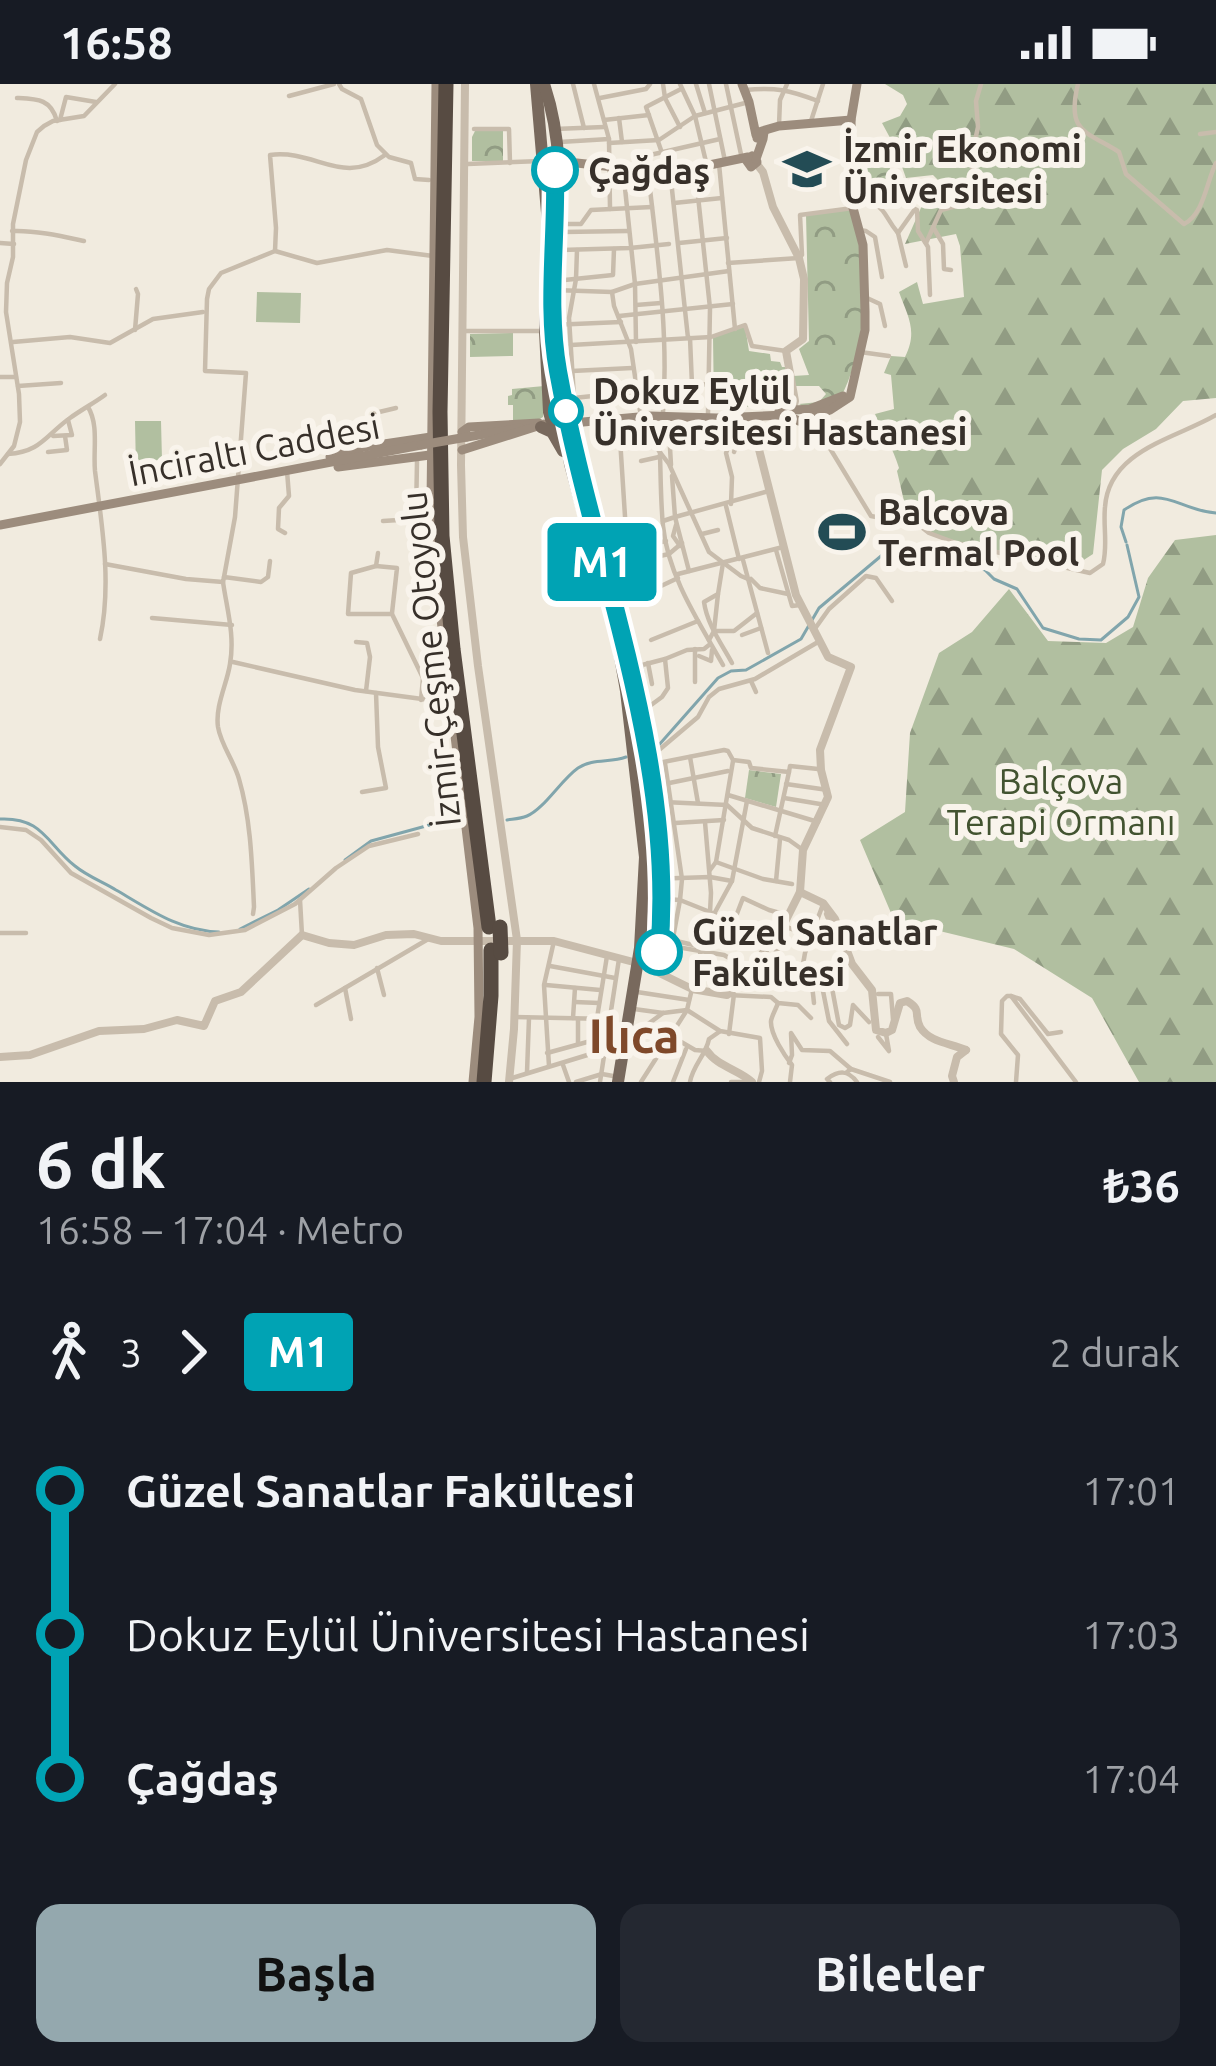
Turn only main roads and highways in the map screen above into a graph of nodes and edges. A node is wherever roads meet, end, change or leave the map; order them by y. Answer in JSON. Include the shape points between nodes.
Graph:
{"nodes":[{"id":1,"x":436,"y":84,"type":"edge"},
{"id":2,"x":446,"y":84,"type":"edge"},
{"id":3,"x":455,"y":84,"type":"edge"},
{"id":4,"x":544,"y":84,"type":"edge"},
{"id":5,"x":857,"y":84,"type":"edge"},
{"id":6,"x":744,"y":87,"type":"edge"},
{"id":7,"x":851,"y":120,"type":"junction"},
{"id":8,"x":759,"y":134,"type":"junction"},
{"id":9,"x":556,"y":164,"type":"junction"},
{"id":10,"x":548,"y":328,"type":"junction"},
{"id":11,"x":642,"y":414,"type":"junction"},
{"id":12,"x":755,"y":416,"type":"junction"},
{"id":13,"x":554,"y":422,"type":"junction"},
{"id":14,"x":465,"y":429,"type":"junction"},
{"id":15,"x":426,"y":441,"type":"junction"},
{"id":16,"x":462,"y":450,"type":"road end"},
{"id":17,"x":430,"y":455,"type":"junction"},
{"id":18,"x":572,"y":463,"type":"junction"},
{"id":19,"x":309,"y":467,"type":"junction"},
{"id":20,"x":0,"y":525,"type":"edge"},
{"id":21,"x":496,"y":942,"type":"junction"},
{"id":22,"x":636,"y":964,"type":"junction"},
{"id":23,"x":631,"y":1033,"type":"junction"},
{"id":24,"x":620,"y":1080,"type":"edge"},
{"id":25,"x":504,"y":1081,"type":"edge"},
{"id":26,"x":473,"y":1082,"type":"edge"},
{"id":27,"x":484,"y":1082,"type":"edge"}],
"edges":[{"from":1,"to":15,"type":"main road"},
{"from":2,"to":21,"type":"highway","name":"İzmir-Çeşme Otoyolu","via":[[442,536]]},
{"from":3,"to":21,"type":"highway","name":"İzmir-Çeşme Otoyolu","via":[[452,536]]},
{"from":4,"to":9,"type":"main road"},
{"from":4,"to":9,"type":"main road"},
{"from":5,"to":7,"type":"main road"},
{"from":6,"to":8,"type":"main road"},
{"from":7,"to":8,"type":"main road"},
{"from":7,"to":12,"type":"main road","via":[[853,206],[866,269],[856,370],[847,392],[803,416]]},
{"from":8,"to":9,"type":"main road","via":[[750,160],[670,171]]},
{"from":9,"to":10,"type":"main road"},
{"from":9,"to":10,"type":"main road"},
{"from":10,"to":13,"type":"main road","via":[[560,398]]},
{"from":11,"to":12,"type":"main road"},
{"from":11,"to":12,"type":"main road"},
{"from":11,"to":13,"type":"main road"},
{"from":13,"to":14,"type":"main road"},
{"from":13,"to":14,"type":"main road","name":"İnciraltı Caddesi"},
{"from":13,"to":16,"type":"main road"},
{"from":13,"to":18,"type":"main road","via":[[564,429]]},
{"from":14,"to":15,"type":"main road","name":"İnciraltı Caddesi","bridge":true},
{"from":15,"to":17,"type":"main road"},
{"from":15,"to":19,"type":"main road","name":"İnciraltı Caddesi"},
{"from":15,"to":19,"type":"main road","via":[[379,444]]},
{"from":17,"to":19,"type":"main road"},
{"from":17,"to":21,"type":"main road","via":[[452,703]]},
{"from":18,"to":22,"type":"main road","via":[[625,679],[646,877]]},
{"from":18,"to":22,"type":"main road","via":[[639,666],[632,719],[650,878]]},
{"from":19,"to":20,"type":"main road","name":"İnciraltı Caddesi"},
{"from":21,"to":25,"type":"highway","name":"İzmir-Çeşme Otoyolu"},
{"from":21,"to":26,"type":"main road"},
{"from":21,"to":27,"type":"highway","name":"İzmir-Çeşme Otoyolu"},
{"from":22,"to":23,"type":"main road"},
{"from":22,"to":23,"type":"main road"},
{"from":23,"to":24,"type":"main road"}]}
